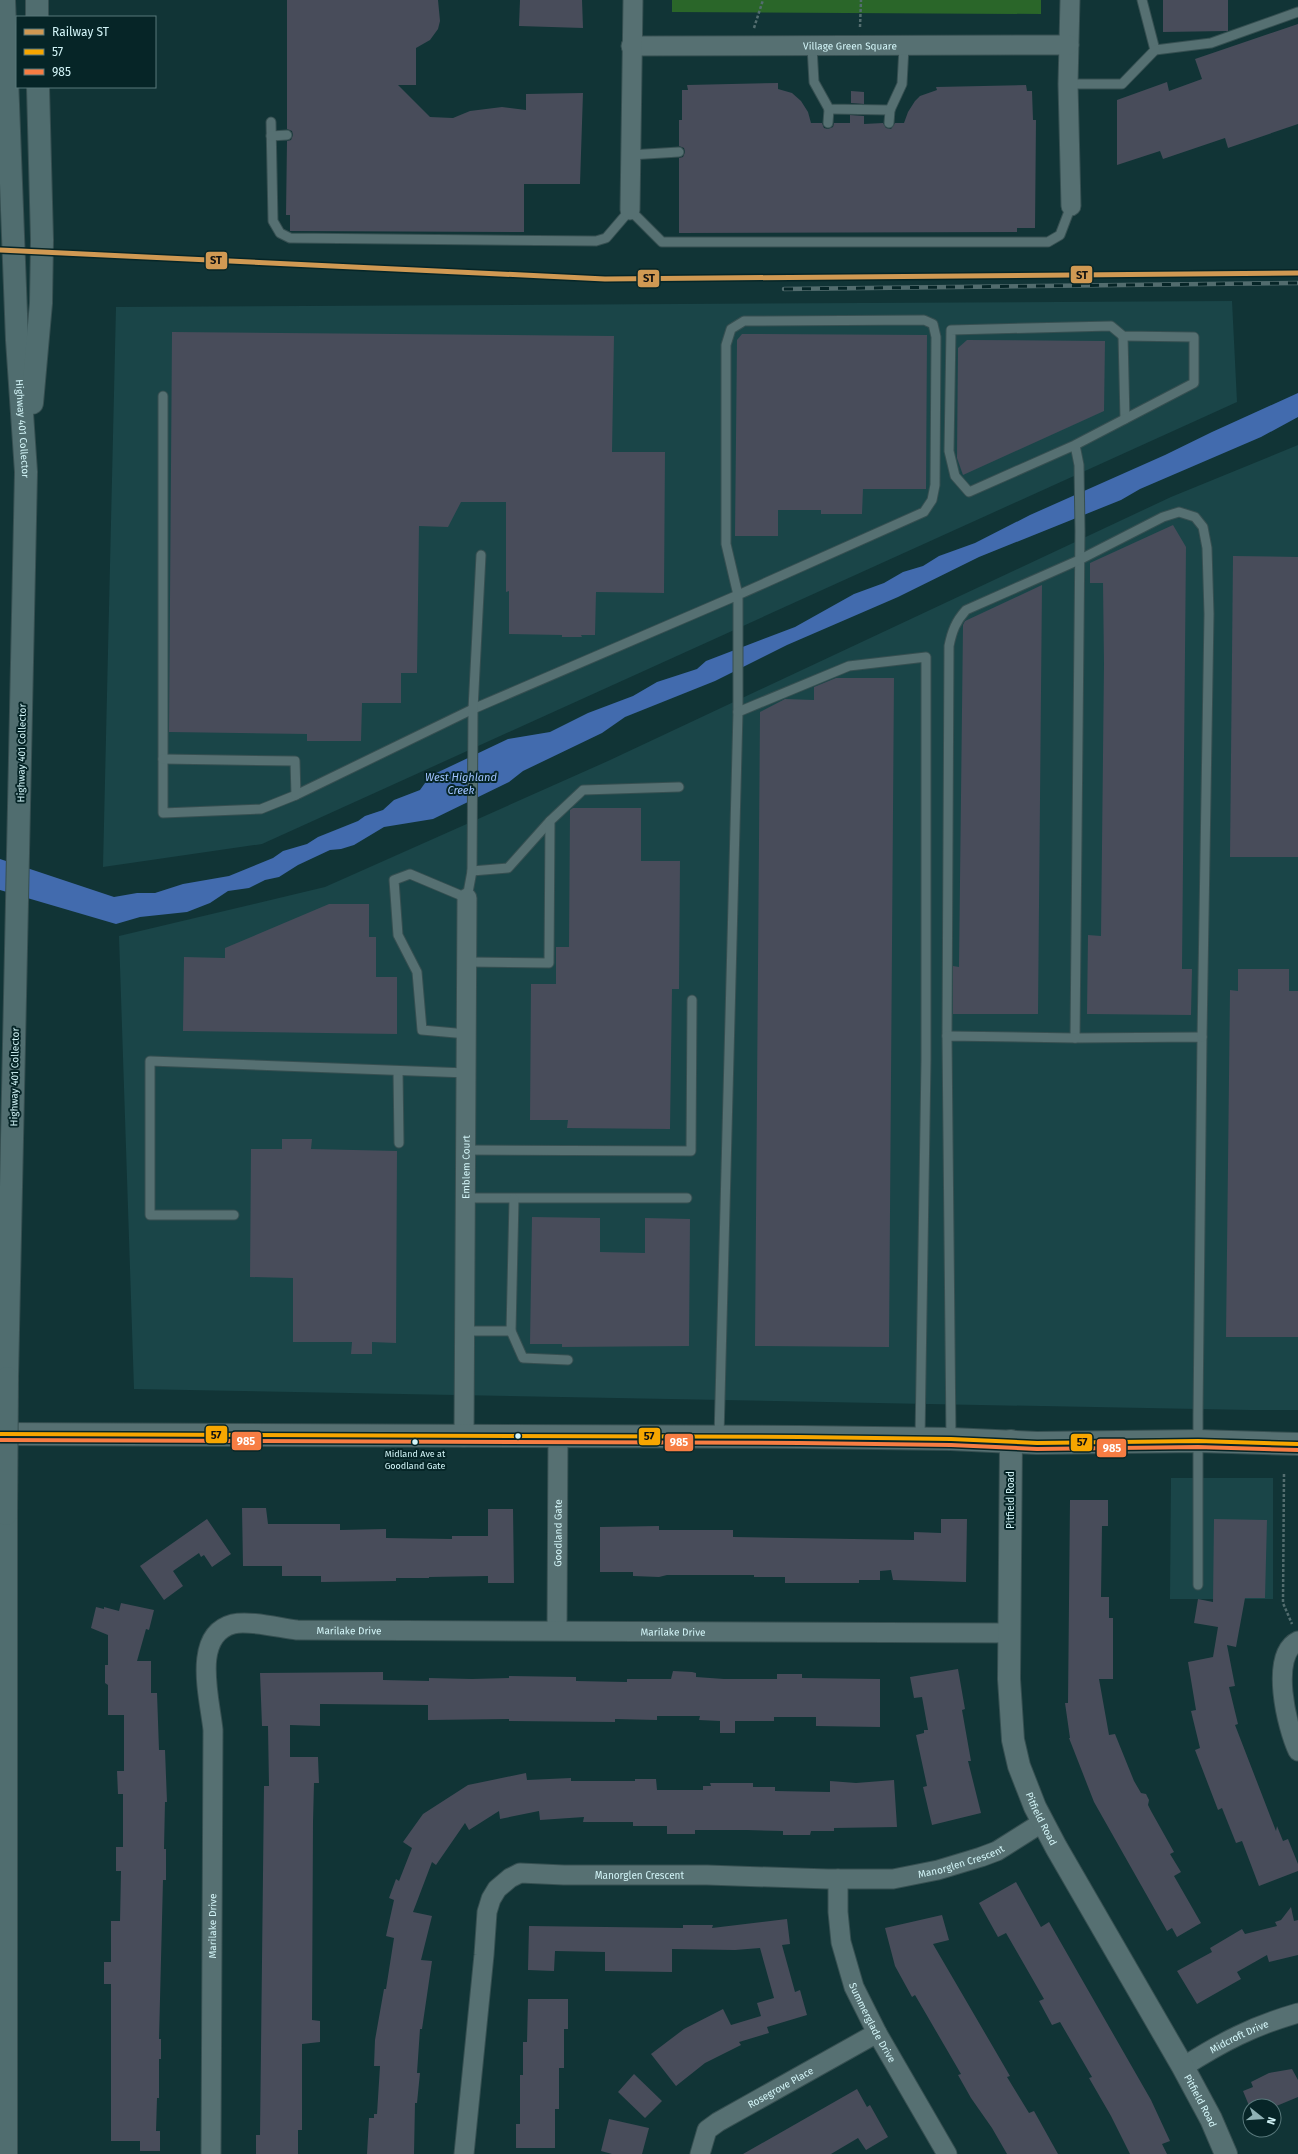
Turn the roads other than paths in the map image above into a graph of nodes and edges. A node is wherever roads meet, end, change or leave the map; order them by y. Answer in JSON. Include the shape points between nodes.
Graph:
{"nodes":[{"id":1,"x":4,"y":0,"type":"edge"},
{"id":2,"x":37,"y":0,"type":"edge"},
{"id":3,"x":633,"y":0,"type":"edge"},
{"id":4,"x":1070,"y":0,"type":"edge"},
{"id":5,"x":1142,"y":0,"type":"edge"},
{"id":6,"x":1298,"y":12,"type":"edge"},
{"id":7,"x":37,"y":16,"type":"edge"},
{"id":8,"x":1069,"y":45,"type":"junction"},
{"id":9,"x":631,"y":46,"type":"junction"},
{"id":10,"x":812,"y":47,"type":"junction"},
{"id":11,"x":904,"y":47,"type":"junction"},
{"id":12,"x":1155,"y":50,"type":"junction"},
{"id":13,"x":1068,"y":84,"type":"junction"},
{"id":14,"x":38,"y":88,"type":"edge"},
{"id":15,"x":829,"y":109,"type":"junction"},
{"id":16,"x":890,"y":110,"type":"junction"},
{"id":17,"x":271,"y":122,"type":"dead end"},
{"id":18,"x":828,"y":123,"type":"dead end"},
{"id":19,"x":889,"y":123,"type":"dead end"},
{"id":20,"x":286,"y":135,"type":"dead end"},
{"id":21,"x":271,"y":136,"type":"junction"},
{"id":22,"x":679,"y":152,"type":"dead end"},
{"id":23,"x":630,"y":155,"type":"junction"},
{"id":24,"x":1071,"y":206,"type":"joint"},
{"id":25,"x":630,"y":210,"type":"junction"},
{"id":26,"x":1123,"y":336,"type":"junction"},
{"id":27,"x":163,"y":396,"type":"dead end"},
{"id":28,"x":1125,"y":419,"type":"junction"},
{"id":29,"x":1075,"y":445,"type":"junction"},
{"id":30,"x":26,"y":472,"type":"junction"},
{"id":31,"x":480,"y":555,"type":"dead end"},
{"id":32,"x":1079,"y":560,"type":"junction"},
{"id":33,"x":738,"y":595,"type":"junction"},
{"id":34,"x":473,"y":709,"type":"junction"},
{"id":35,"x":738,"y":712,"type":"junction"},
{"id":36,"x":163,"y":759,"type":"junction"},
{"id":37,"x":679,"y":787,"type":"dead end"},
{"id":38,"x":296,"y":795,"type":"junction"},
{"id":39,"x":550,"y":821,"type":"junction"},
{"id":40,"x":472,"y":871,"type":"junction"},
{"id":41,"x":467,"y":898,"type":"junction"},
{"id":42,"x":468,"y":962,"type":"junction"},
{"id":43,"x":692,"y":1000,"type":"dead end"},
{"id":44,"x":467,"y":1034,"type":"junction"},
{"id":45,"x":947,"y":1036,"type":"junction"},
{"id":46,"x":1202,"y":1037,"type":"junction"},
{"id":47,"x":1075,"y":1038,"type":"junction"},
{"id":48,"x":398,"y":1071,"type":"junction"},
{"id":49,"x":467,"y":1073,"type":"junction"},
{"id":50,"x":399,"y":1143,"type":"dead end"},
{"id":51,"x":466,"y":1150,"type":"junction"},
{"id":52,"x":466,"y":1198,"type":"junction"},
{"id":53,"x":687,"y":1198,"type":"dead end"},
{"id":54,"x":514,"y":1199,"type":"junction"},
{"id":55,"x":234,"y":1215,"type":"dead end"},
{"id":56,"x":0,"y":1221,"type":"edge"},
{"id":57,"x":10,"y":1265,"type":"junction"},
{"id":58,"x":465,"y":1331,"type":"junction"},
{"id":59,"x":511,"y":1331,"type":"junction"},
{"id":60,"x":568,"y":1360,"type":"dead end"},
{"id":61,"x":0,"y":1434,"type":"edge"},
{"id":62,"x":558,"y":1436,"type":"junction"},
{"id":63,"x":464,"y":1437,"type":"junction"},
{"id":64,"x":719,"y":1437,"type":"junction"},
{"id":65,"x":920,"y":1439,"type":"junction"},
{"id":66,"x":951,"y":1439,"type":"junction"},
{"id":67,"x":1198,"y":1441,"type":"junction"},
{"id":68,"x":1011,"y":1442,"type":"junction"},
{"id":69,"x":1298,"y":1444,"type":"edge"},
{"id":70,"x":1198,"y":1585,"type":"dead end"},
{"id":71,"x":557,"y":1629,"type":"junction"},
{"id":72,"x":1010,"y":1633,"type":"junction"},
{"id":73,"x":1297,"y":1636,"type":"edge"},
{"id":74,"x":1298,"y":1751,"type":"edge"},
{"id":75,"x":1043,"y":1822,"type":"junction"},
{"id":76,"x":838,"y":1879,"type":"junction"},
{"id":77,"x":1298,"y":2013,"type":"edge"},
{"id":78,"x":877,"y":2033,"type":"junction"},
{"id":79,"x":1183,"y":2067,"type":"junction"},
{"id":80,"x":6,"y":2154,"type":"edge"},
{"id":81,"x":211,"y":2154,"type":"edge"},
{"id":82,"x":464,"y":2154,"type":"edge"},
{"id":83,"x":700,"y":2154,"type":"edge"},
{"id":84,"x":947,"y":2154,"type":"edge"},
{"id":85,"x":1226,"y":2154,"type":"edge"}],
"edges":[{"from":1,"to":30,"type":"highway","name":"Highway 401 Collector","via":[[8,140]]},
{"from":2,"to":7,"type":"highway"},
{"from":3,"to":9,"type":"street"},
{"from":4,"to":8,"type":"street"},
{"from":5,"to":12,"type":"lane"},
{"from":6,"to":12,"type":"lane","via":[[1211,43]]},
{"from":8,"to":11,"type":"street","name":"Village Green Square"},
{"from":8,"to":13,"type":"street"},
{"from":9,"to":10,"type":"street","name":"Village Green Square"},
{"from":9,"to":23,"type":"street"},
{"from":10,"to":11,"type":"street","name":"Village Green Square"},
{"from":10,"to":15,"type":"lane","via":[[814,82]]},
{"from":11,"to":16,"type":"lane","via":[[902,84]]},
{"from":12,"to":13,"type":"lane","via":[[1122,84]]},
{"from":13,"to":24,"type":"street"},
{"from":14,"to":30,"type":"highway","via":[[41,304]]},
{"from":15,"to":16,"type":"lane"},
{"from":15,"to":18,"type":"lane"},
{"from":16,"to":19,"type":"lane"},
{"from":17,"to":21,"type":"lane"},
{"from":20,"to":21,"type":"lane"},
{"from":21,"to":25,"type":"lane","via":[[273,221],[280,233],[290,238],[596,241],[606,238]]},
{"from":22,"to":23,"type":"lane"},
{"from":23,"to":25,"type":"street"},
{"from":24,"to":25,"type":"lane","via":[[1060,235],[1048,242],[662,242]]},
{"from":26,"to":28,"type":"lane"},
{"from":26,"to":28,"type":"lane","via":[[1194,337],[1194,383]]},
{"from":26,"to":29,"type":"lane","via":[[1111,326],[951,330],[949,451],[955,476],[969,492]]},
{"from":27,"to":36,"type":"lane"},
{"from":28,"to":29,"type":"lane"},
{"from":29,"to":32,"type":"lane","via":[[1079,465]]},
{"from":30,"to":57,"type":"highway","name":"Highway 401 Collector"},
{"from":31,"to":34,"type":"lane"},
{"from":32,"to":45,"type":"lane","via":[[966,610],[957,620],[952,632],[949,646]]},
{"from":32,"to":46,"type":"lane","via":[[1163,517],[1179,512],[1195,517],[1203,527],[1207,548],[1209,614]]},
{"from":32,"to":47,"type":"lane"},
{"from":33,"to":33,"type":"lane","via":[[726,544],[726,345],[731,329],[744,321],[924,320],[934,324],[935,485],[932,500],[924,512]]},
{"from":33,"to":34,"type":"lane"},
{"from":33,"to":35,"type":"lane"},
{"from":34,"to":38,"type":"lane"},
{"from":34,"to":40,"type":"lane"},
{"from":35,"to":64,"type":"lane"},
{"from":35,"to":65,"type":"lane","via":[[849,666],[926,657],[926,1060]]},
{"from":36,"to":38,"type":"lane","via":[[295,761]]},
{"from":36,"to":38,"type":"lane","via":[[163,812],[261,809]]},
{"from":37,"to":39,"type":"lane","via":[[583,790]]},
{"from":39,"to":40,"type":"lane","via":[[508,868]]},
{"from":39,"to":42,"type":"lane","via":[[549,963]]},
{"from":40,"to":41,"type":"lane"},
{"from":41,"to":42,"type":"street","name":"Emblem Court"},
{"from":41,"to":44,"type":"lane","via":[[410,874],[394,880],[398,935],[417,972],[422,1030]]},
{"from":42,"to":44,"type":"street","name":"Emblem Court"},
{"from":43,"to":51,"type":"lane","via":[[691,1151]]},
{"from":44,"to":49,"type":"street","name":"Emblem Court"},
{"from":45,"to":47,"type":"lane"},
{"from":45,"to":66,"type":"lane"},
{"from":46,"to":47,"type":"lane"},
{"from":46,"to":67,"type":"lane"},
{"from":48,"to":49,"type":"lane"},
{"from":48,"to":50,"type":"lane"},
{"from":48,"to":55,"type":"lane","via":[[150,1062],[150,1215]]},
{"from":49,"to":51,"type":"street","name":"Emblem Court"},
{"from":51,"to":52,"type":"street","name":"Emblem Court"},
{"from":52,"to":54,"type":"lane"},
{"from":52,"to":58,"type":"street","name":"Emblem Court"},
{"from":53,"to":54,"type":"lane"},
{"from":54,"to":59,"type":"lane"},
{"from":56,"to":57,"type":"highway"},
{"from":57,"to":80,"type":"highway","name":"Highway 401 Collector","bridge":true,"via":[[6,1514]]},
{"from":58,"to":59,"type":"lane"},
{"from":58,"to":63,"type":"street","name":"Emblem Court"},
{"from":59,"to":60,"type":"lane","via":[[523,1358]]},
{"from":61,"to":63,"type":"main road"},
{"from":62,"to":63,"type":"main road"},
{"from":62,"to":64,"type":"main road"},
{"from":62,"to":71,"type":"street","name":"Goodland Gate"},
{"from":64,"to":65,"type":"main road"},
{"from":65,"to":66,"type":"main road"},
{"from":66,"to":68,"type":"main road"},
{"from":67,"to":68,"type":"main road"},
{"from":67,"to":69,"type":"main road"},
{"from":67,"to":70,"type":"lane"},
{"from":68,"to":72,"type":"main road","name":"Pitfield Road"},
{"from":71,"to":72,"type":"street","name":"Marilake Drive"},
{"from":71,"to":81,"type":"street","name":"Marilake Drive","via":[[297,1630],[233,1624],[215,1635],[208,1648],[206,1662],[213,1738]]},
{"from":72,"to":75,"type":"main road","name":"Pitfield Road","via":[[1010,1712],[1013,1740],[1020,1766]]},
{"from":73,"to":74,"type":"street","via":[[1285,1654],[1283,1676],[1287,1718]]},
{"from":75,"to":76,"type":"street","name":"Manorglen Crescent","via":[[997,1851],[938,1870],[894,1878]]},
{"from":75,"to":79,"type":"main road","name":"Pitfield Road"},
{"from":76,"to":78,"type":"street","name":"Summerglade Drive","via":[[841,1942],[854,1987]]},
{"from":76,"to":82,"type":"street","name":"Manorglen Crescent","via":[[520,1873],[510,1878],[497,1889],[487,1912]]},
{"from":77,"to":79,"type":"street","name":"Midcroft Drive","via":[[1231,2037]]},
{"from":78,"to":83,"type":"street","name":"Rosegrove Place","via":[[712,2126],[707,2130]]},
{"from":78,"to":84,"type":"street","name":"Summerglade Drive"},
{"from":79,"to":85,"type":"main road","name":"Pitfield Road","via":[[1211,2119]]}]}
